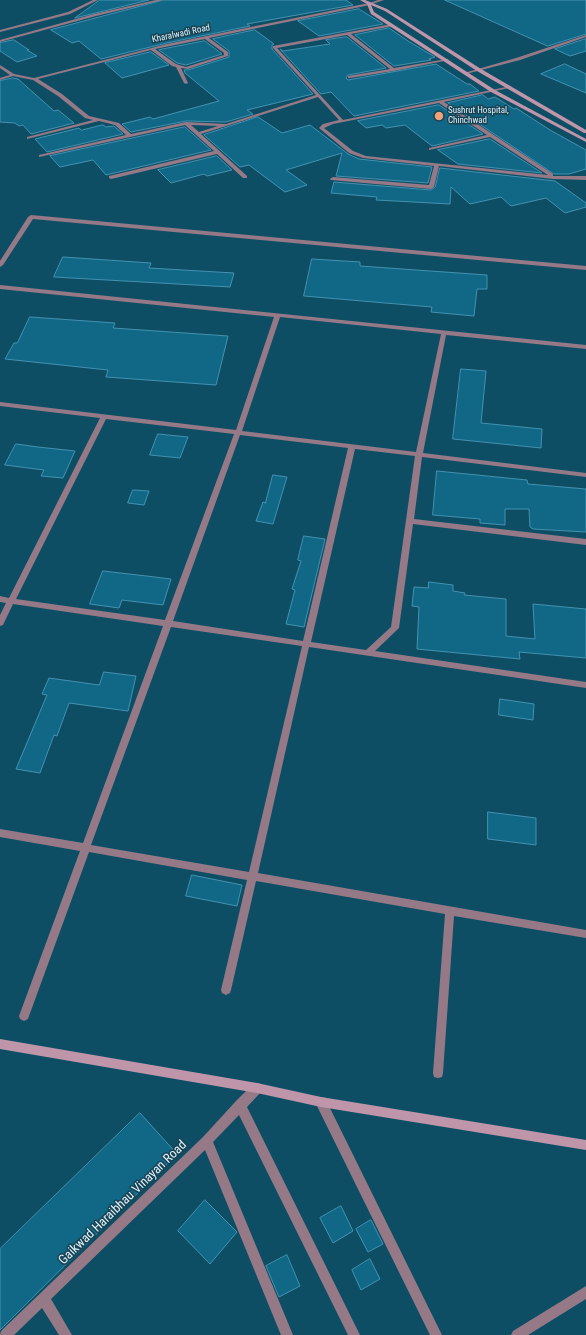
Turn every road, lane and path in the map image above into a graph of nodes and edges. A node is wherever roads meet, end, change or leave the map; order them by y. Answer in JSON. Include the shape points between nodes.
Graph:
{"nodes":[{"id":1,"x":96,"y":0,"type":"edge"},
{"id":2,"x":160,"y":0,"type":"edge"},
{"id":3,"x":362,"y":0,"type":"edge"},
{"id":4,"x":382,"y":0,"type":"edge"},
{"id":5,"x":369,"y":4,"type":"junction"},
{"id":6,"x":392,"y":25,"type":"junction"},
{"id":7,"x":0,"y":31,"type":"edge"},
{"id":8,"x":347,"y":34,"type":"junction"},
{"id":9,"x":586,"y":36,"type":"edge"},
{"id":10,"x":205,"y":37,"type":"junction"},
{"id":11,"x":0,"y":41,"type":"edge"},
{"id":12,"x":152,"y":48,"type":"junction"},
{"id":13,"x":447,"y":60,"type":"junction"},
{"id":14,"x":0,"y":66,"type":"edge"},
{"id":15,"x":178,"y":67,"type":"junction"},
{"id":16,"x":394,"y":70,"type":"junction"},
{"id":17,"x":479,"y":70,"type":"junction"},
{"id":18,"x":466,"y":73,"type":"junction"},
{"id":19,"x":13,"y":75,"type":"junction"},
{"id":20,"x":350,"y":76,"type":"dead end"},
{"id":21,"x":0,"y":78,"type":"edge"},
{"id":22,"x":34,"y":79,"type":"junction"},
{"id":23,"x":186,"y":83,"type":"dead end"},
{"id":24,"x":509,"y":87,"type":"junction"},
{"id":25,"x":494,"y":91,"type":"junction"},
{"id":26,"x":318,"y":96,"type":"junction"},
{"id":27,"x":441,"y":102,"type":"junction"},
{"id":28,"x":99,"y":120,"type":"junction"},
{"id":29,"x":342,"y":121,"type":"junction"},
{"id":30,"x":186,"y":123,"type":"junction"},
{"id":31,"x":227,"y":125,"type":"junction"},
{"id":32,"x":586,"y":132,"type":"edge"},
{"id":33,"x":197,"y":134,"type":"junction"},
{"id":34,"x":130,"y":136,"type":"junction"},
{"id":35,"x":491,"y":136,"type":"junction"},
{"id":36,"x":29,"y":138,"type":"dead end"},
{"id":37,"x":586,"y":141,"type":"edge"},
{"id":38,"x":431,"y":149,"type":"dead end"},
{"id":39,"x":217,"y":152,"type":"junction"},
{"id":40,"x":41,"y":156,"type":"dead end"},
{"id":41,"x":437,"y":165,"type":"junction"},
{"id":42,"x":111,"y":177,"type":"dead end"},
{"id":43,"x":245,"y":177,"type":"dead end"},
{"id":44,"x":553,"y":177,"type":"junction"},
{"id":45,"x":586,"y":178,"type":"edge"},
{"id":46,"x":333,"y":179,"type":"dead end"},
{"id":47,"x":0,"y":265,"type":"edge"},
{"id":48,"x":586,"y":268,"type":"edge"},
{"id":49,"x":0,"y":287,"type":"edge"},
{"id":50,"x":278,"y":315,"type":"junction"},
{"id":51,"x":444,"y":332,"type":"junction"},
{"id":52,"x":586,"y":347,"type":"edge"},
{"id":53,"x":0,"y":404,"type":"edge"},
{"id":54,"x":104,"y":416,"type":"junction"},
{"id":55,"x":238,"y":433,"type":"junction"},
{"id":56,"x":352,"y":447,"type":"junction"},
{"id":57,"x":419,"y":455,"type":"junction"},
{"id":58,"x":586,"y":475,"type":"edge"},
{"id":59,"x":410,"y":521,"type":"junction"},
{"id":60,"x":586,"y":542,"type":"edge"},
{"id":61,"x":0,"y":599,"type":"edge"},
{"id":62,"x":11,"y":601,"type":"junction"},
{"id":63,"x":0,"y":623,"type":"edge"},
{"id":64,"x":168,"y":624,"type":"junction"},
{"id":65,"x":306,"y":644,"type":"junction"},
{"id":66,"x":368,"y":653,"type":"junction"},
{"id":67,"x":586,"y":684,"type":"edge"},
{"id":68,"x":0,"y":833,"type":"edge"},
{"id":69,"x":85,"y":848,"type":"junction"},
{"id":70,"x":252,"y":876,"type":"junction"},
{"id":71,"x":450,"y":910,"type":"junction"},
{"id":72,"x":586,"y":934,"type":"edge"},
{"id":73,"x":226,"y":990,"type":"dead end"},
{"id":74,"x":24,"y":1016,"type":"dead end"},
{"id":75,"x":0,"y":1044,"type":"edge"},
{"id":76,"x":438,"y":1073,"type":"dead end"},
{"id":77,"x":257,"y":1088,"type":"junction"},
{"id":78,"x":321,"y":1102,"type":"junction"},
{"id":79,"x":240,"y":1105,"type":"junction"},
{"id":80,"x":207,"y":1141,"type":"junction"},
{"id":81,"x":586,"y":1145,"type":"edge"},
{"id":82,"x":586,"y":1292,"type":"edge"},
{"id":83,"x":43,"y":1298,"type":"junction"},
{"id":84,"x":5,"y":1335,"type":"edge"},
{"id":85,"x":66,"y":1335,"type":"edge"},
{"id":86,"x":287,"y":1335,"type":"edge"},
{"id":87,"x":354,"y":1335,"type":"edge"},
{"id":88,"x":436,"y":1335,"type":"edge"},
{"id":89,"x":517,"y":1335,"type":"edge"}],
"edges":[{"from":1,"to":7,"type":"street","via":[[69,13]]},
{"from":2,"to":11,"type":"street"},
{"from":3,"to":5,"type":"street"},
{"from":4,"to":5,"type":"street","name":"Kharalwadi Road"},
{"from":5,"to":6,"type":"street","via":[[372,13]]},
{"from":5,"to":10,"type":"street","name":"Kharalwadi Road"},
{"from":5,"to":17,"type":"street","via":[[386,10]]},
{"from":6,"to":8,"type":"street"},
{"from":6,"to":13,"type":"street"},
{"from":8,"to":16,"type":"street"},
{"from":8,"to":26,"type":"street","via":[[274,47]]},
{"from":9,"to":17,"type":"street"},
{"from":10,"to":12,"type":"street","name":"Kharalwadi Road"},
{"from":10,"to":15,"type":"street","via":[[226,53],[226,56],[186,68]]},
{"from":12,"to":15,"type":"street"},
{"from":12,"to":22,"type":"street","name":"Kharalwadi Road"},
{"from":13,"to":16,"type":"street"},
{"from":13,"to":18,"type":"street"},
{"from":14,"to":19,"type":"street","name":"Kharalwadi Road"},
{"from":15,"to":23,"type":"street"},
{"from":16,"to":20,"type":"street"},
{"from":17,"to":18,"type":"street"},
{"from":17,"to":24,"type":"street"},
{"from":18,"to":25,"type":"street"},
{"from":19,"to":21,"type":"street"},
{"from":19,"to":22,"type":"street","name":"Kharalwadi Road"},
{"from":22,"to":28,"type":"street","via":[[60,95],[87,117]]},
{"from":24,"to":25,"type":"street"},
{"from":24,"to":32,"type":"street"},
{"from":25,"to":27,"type":"street"},
{"from":25,"to":37,"type":"street"},
{"from":26,"to":29,"type":"street"},
{"from":26,"to":31,"type":"street"},
{"from":27,"to":29,"type":"street"},
{"from":27,"to":35,"type":"street"},
{"from":28,"to":34,"type":"street","via":[[117,124]]},
{"from":28,"to":36,"type":"street"},
{"from":29,"to":41,"type":"street","via":[[321,128],[351,152],[365,157]]},
{"from":30,"to":31,"type":"street"},
{"from":30,"to":33,"type":"street"},
{"from":30,"to":34,"type":"street"},
{"from":31,"to":33,"type":"street"},
{"from":33,"to":39,"type":"street"},
{"from":34,"to":40,"type":"street"},
{"from":35,"to":38,"type":"street"},
{"from":35,"to":44,"type":"street"},
{"from":39,"to":42,"type":"street"},
{"from":39,"to":43,"type":"street"},
{"from":41,"to":44,"type":"street"},
{"from":41,"to":46,"type":"street","via":[[432,187]]},
{"from":44,"to":45,"type":"street"},
{"from":47,"to":48,"type":"street","via":[[30,217]]},
{"from":49,"to":50,"type":"street"},
{"from":50,"to":51,"type":"street"},
{"from":50,"to":55,"type":"street"},
{"from":51,"to":52,"type":"street"},
{"from":51,"to":57,"type":"street"},
{"from":53,"to":54,"type":"street"},
{"from":54,"to":55,"type":"street"},
{"from":54,"to":62,"type":"street"},
{"from":55,"to":56,"type":"street"},
{"from":55,"to":64,"type":"street"},
{"from":56,"to":57,"type":"street"},
{"from":56,"to":65,"type":"street"},
{"from":57,"to":58,"type":"street"},
{"from":57,"to":59,"type":"street"},
{"from":59,"to":60,"type":"street"},
{"from":59,"to":66,"type":"street","via":[[395,628]]},
{"from":61,"to":62,"type":"street"},
{"from":62,"to":63,"type":"street"},
{"from":62,"to":64,"type":"street"},
{"from":64,"to":65,"type":"street"},
{"from":64,"to":69,"type":"street"},
{"from":65,"to":66,"type":"street"},
{"from":65,"to":70,"type":"street"},
{"from":66,"to":67,"type":"street"},
{"from":68,"to":69,"type":"street"},
{"from":69,"to":70,"type":"street"},
{"from":69,"to":74,"type":"street"},
{"from":70,"to":71,"type":"street"},
{"from":70,"to":73,"type":"street"},
{"from":71,"to":72,"type":"street"},
{"from":71,"to":76,"type":"street"},
{"from":75,"to":77,"type":"street"},
{"from":77,"to":78,"type":"street"},
{"from":77,"to":79,"type":"street","name":"Gaikwad Haraibhau Vinayan Road"},
{"from":78,"to":81,"type":"street"},
{"from":78,"to":88,"type":"street"},
{"from":79,"to":80,"type":"street","name":"Gaikwad Haraibhau Vinayan Road"},
{"from":79,"to":87,"type":"street"},
{"from":80,"to":83,"type":"street","name":"Gaikwad Haraibhau Vinayan Road"},
{"from":80,"to":86,"type":"street"},
{"from":82,"to":89,"type":"street"},
{"from":83,"to":84,"type":"street","name":"Gaikwad Haraibhau Vinayan Road"},
{"from":83,"to":85,"type":"street"}]}
